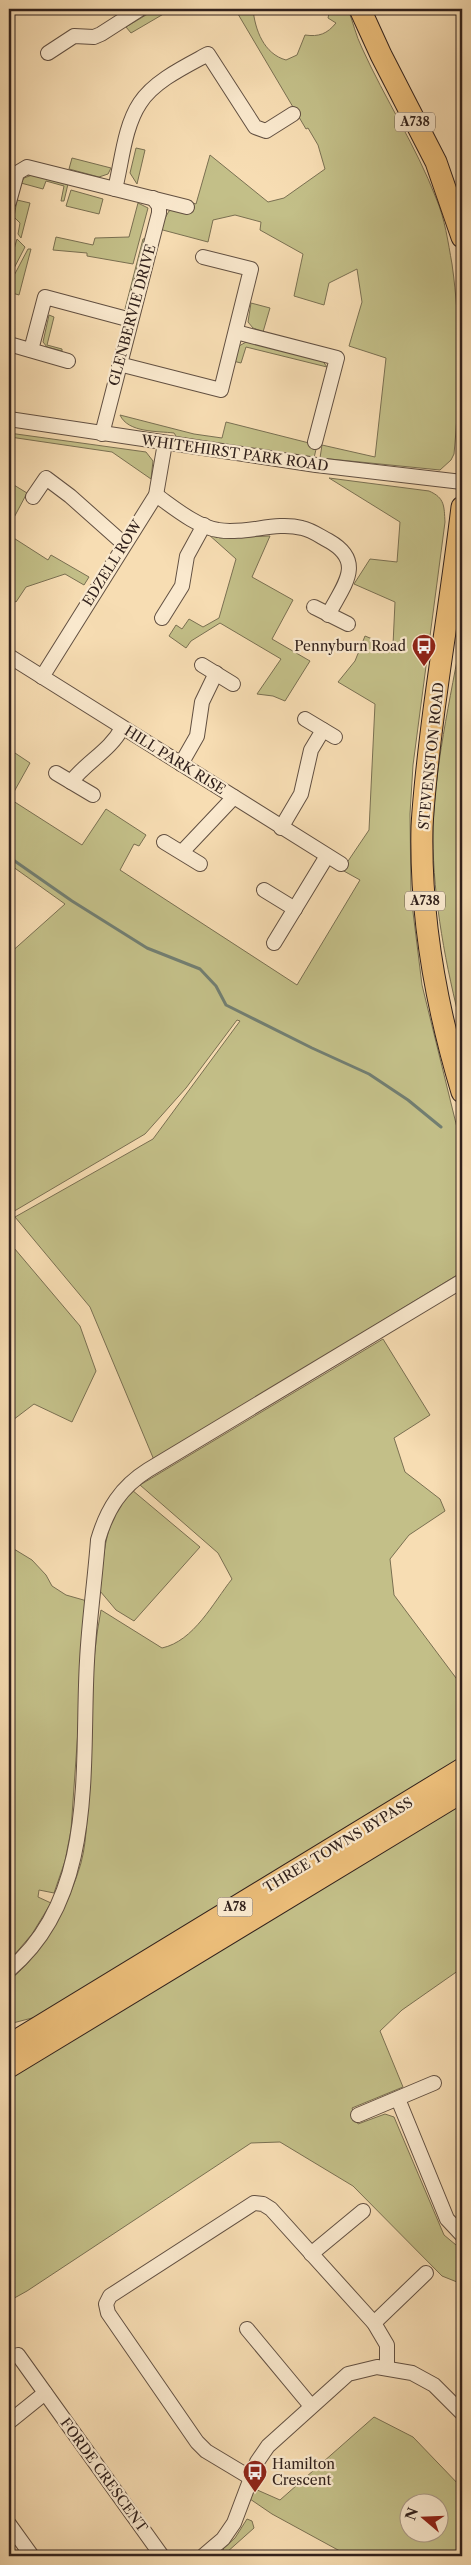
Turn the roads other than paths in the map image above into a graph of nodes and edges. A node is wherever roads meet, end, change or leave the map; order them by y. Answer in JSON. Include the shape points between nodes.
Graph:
{"nodes":[{"id":1,"x":140,"y":9,"type":"edge"},
{"id":2,"x":360,"y":9,"type":"edge"},
{"id":3,"x":48,"y":54,"type":"dead end"},
{"id":4,"x":293,"y":114,"type":"dead end"},
{"id":5,"x":115,"y":188,"type":"junction"},
{"id":6,"x":153,"y":198,"type":"junction"},
{"id":7,"x":9,"y":202,"type":"edge"},
{"id":8,"x":186,"y":207,"type":"dead end"},
{"id":9,"x":462,"y":237,"type":"edge"},
{"id":10,"x":203,"y":256,"type":"dead end"},
{"id":11,"x":130,"y":320,"type":"junction"},
{"id":12,"x":236,"y":332,"type":"junction"},
{"id":13,"x":9,"y":344,"type":"edge"},
{"id":14,"x":31,"y":350,"type":"junction"},
{"id":15,"x":68,"y":361,"type":"dead end"},
{"id":16,"x":119,"y":364,"type":"junction"},
{"id":17,"x":9,"y":419,"type":"edge"},
{"id":18,"x":102,"y":434,"type":"junction"},
{"id":19,"x":315,"y":442,"type":"dead end"},
{"id":20,"x":165,"y":443,"type":"junction"},
{"id":21,"x":462,"y":482,"type":"edge"},
{"id":22,"x":156,"y":495,"type":"junction"},
{"id":23,"x":34,"y":497,"type":"dead end"},
{"id":24,"x":462,"y":507,"type":"edge"},
{"id":25,"x":204,"y":526,"type":"junction"},
{"id":26,"x":124,"y":544,"type":"junction"},
{"id":27,"x":458,"y":573,"type":"edge"},
{"id":28,"x":314,"y":607,"type":"dead end"},
{"id":29,"x":328,"y":615,"type":"junction"},
{"id":30,"x":162,"y":618,"type":"dead end"},
{"id":31,"x":348,"y":624,"type":"dead end"},
{"id":32,"x":9,"y":656,"type":"edge"},
{"id":33,"x":202,"y":665,"type":"dead end"},
{"id":34,"x":216,"y":673,"type":"junction"},
{"id":35,"x":42,"y":677,"type":"junction"},
{"id":36,"x":232,"y":684,"type":"dead end"},
{"id":37,"x":305,"y":719,"type":"dead end"},
{"id":38,"x":122,"y":728,"type":"junction"},
{"id":39,"x":181,"y":764,"type":"junction"},
{"id":40,"x":56,"y":773,"type":"dead end"},
{"id":41,"x":71,"y":782,"type":"junction"},
{"id":42,"x":93,"y":795,"type":"dead end"},
{"id":43,"x":234,"y":797,"type":"junction"},
{"id":44,"x":281,"y":828,"type":"junction"},
{"id":45,"x":164,"y":842,"type":"dead end"},
{"id":46,"x":182,"y":852,"type":"junction"},
{"id":47,"x":327,"y":856,"type":"junction"},
{"id":48,"x":200,"y":864,"type":"dead end"},
{"id":49,"x":341,"y":864,"type":"dead end"},
{"id":50,"x":264,"y":890,"type":"dead end"},
{"id":51,"x":295,"y":909,"type":"junction"},
{"id":52,"x":274,"y":943,"type":"dead end"},
{"id":53,"x":462,"y":1092,"type":"edge"},
{"id":54,"x":462,"y":1281,"type":"edge"},
{"id":55,"x":462,"y":1769,"type":"edge"},
{"id":56,"x":462,"y":1792,"type":"edge"},
{"id":57,"x":9,"y":1970,"type":"edge"},
{"id":58,"x":9,"y":2045,"type":"edge"},
{"id":59,"x":9,"y":2067,"type":"edge"},
{"id":60,"x":434,"y":2083,"type":"dead end"},
{"id":61,"x":398,"y":2099,"type":"junction"},
{"id":62,"x":358,"y":2115,"type":"dead end"},
{"id":63,"x":363,"y":2211,"type":"dead end"},
{"id":64,"x":462,"y":2235,"type":"edge"},
{"id":65,"x":311,"y":2254,"type":"junction"},
{"id":66,"x":426,"y":2273,"type":"dead end"},
{"id":67,"x":374,"y":2323,"type":"junction"},
{"id":68,"x":247,"y":2329,"type":"dead end"},
{"id":69,"x":18,"y":2355,"type":"dead end"},
{"id":70,"x":387,"y":2366,"type":"junction"},
{"id":71,"x":45,"y":2393,"type":"junction"},
{"id":72,"x":311,"y":2406,"type":"junction"},
{"id":73,"x":462,"y":2413,"type":"edge"},
{"id":74,"x":9,"y":2422,"type":"edge"},
{"id":75,"x":251,"y":2478,"type":"junction"},
{"id":76,"x":9,"y":2524,"type":"edge"},
{"id":77,"x":32,"y":2556,"type":"edge"},
{"id":78,"x":162,"y":2556,"type":"edge"},
{"id":79,"x":203,"y":2556,"type":"edge"}],
"edges":[{"from":1,"to":3,"type":"street","via":[[101,34],[74,36]]},
{"from":2,"to":9,"type":"highway","number":"A738","via":[[436,162]]},
{"from":4,"to":5,"type":"street","via":[[266,131],[255,127],[208,54],[178,71],[141,101],[131,122]]},
{"from":5,"to":6,"type":"street"},
{"from":5,"to":7,"type":"street","via":[[27,167],[17,173]]},
{"from":6,"to":8,"type":"street"},
{"from":6,"to":11,"type":"street","name":"GLENBERVIE DRIVE","via":[[159,206],[159,213]]},
{"from":10,"to":12,"type":"street","via":[[251,269]]},
{"from":11,"to":14,"type":"street","via":[[45,297]]},
{"from":11,"to":16,"type":"street","name":"GLENBERVIE DRIVE"},
{"from":12,"to":16,"type":"street","via":[[220,390]]},
{"from":12,"to":19,"type":"street","via":[[337,358]]},
{"from":13,"to":14,"type":"street"},
{"from":14,"to":15,"type":"street"},
{"from":16,"to":18,"type":"street","name":"GLENBERVIE DRIVE"},
{"from":17,"to":18,"type":"street","name":"WHITEHIRST PARK ROAD"},
{"from":18,"to":20,"type":"street","name":"WHITEHIRST PARK ROAD"},
{"from":20,"to":21,"type":"street","name":"WHITEHIRST PARK ROAD"},
{"from":20,"to":22,"type":"street","name":"EDZELL ROW"},
{"from":22,"to":25,"type":"street"},
{"from":22,"to":26,"type":"street","name":"EDZELL ROW"},
{"from":23,"to":26,"type":"street","via":[[46,478]]},
{"from":24,"to":27,"type":"highway","name":"STEVENSTON ROAD","number":"A738"},
{"from":25,"to":29,"type":"street","via":[[224,531],[296,526],[339,547],[349,559],[350,568]]},
{"from":25,"to":30,"type":"street","via":[[187,556],[182,586]]},
{"from":26,"to":35,"type":"street","name":"EDZELL ROW"},
{"from":27,"to":53,"type":"highway","name":"STEVENSTON ROAD","number":"A738","via":[[427,766],[422,827],[429,949]]},
{"from":28,"to":29,"type":"street"},
{"from":29,"to":31,"type":"street"},
{"from":32,"to":35,"type":"street","name":"HILL PARK RISE"},
{"from":33,"to":34,"type":"street"},
{"from":34,"to":36,"type":"street"},
{"from":34,"to":39,"type":"street","via":[[202,702],[197,736]]},
{"from":35,"to":38,"type":"street","name":"HILL PARK RISE"},
{"from":37,"to":44,"type":"street","via":[[329,733],[311,750],[301,794]]},
{"from":38,"to":39,"type":"street","name":"HILL PARK RISE"},
{"from":38,"to":41,"type":"street","via":[[108,747]]},
{"from":39,"to":43,"type":"street","name":"HILL PARK RISE"},
{"from":40,"to":41,"type":"street"},
{"from":41,"to":42,"type":"street"},
{"from":43,"to":44,"type":"street","name":"HILL PARK RISE"},
{"from":43,"to":46,"type":"street"},
{"from":44,"to":47,"type":"street","name":"HILL PARK RISE"},
{"from":45,"to":46,"type":"street"},
{"from":46,"to":48,"type":"street"},
{"from":47,"to":49,"type":"street","name":"HILL PARK RISE"},
{"from":47,"to":51,"type":"street"},
{"from":50,"to":51,"type":"street"},
{"from":51,"to":52,"type":"street"},
{"from":54,"to":57,"type":"street","via":[[148,1470],[116,1497],[98,1540],[87,1659],[82,1788],[73,1862],[53,1915],[38,1939]]},
{"from":55,"to":58,"type":"highway","name":"THREE TOWNS BYPASS","number":"A78"},
{"from":56,"to":59,"type":"highway","name":"THREE TOWNS BYPASS","number":"A78"},
{"from":60,"to":61,"type":"street"},
{"from":61,"to":62,"type":"street"},
{"from":61,"to":64,"type":"street","via":[[448,2219]]},
{"from":63,"to":65,"type":"street"},
{"from":65,"to":67,"type":"street"},
{"from":65,"to":75,"type":"street","via":[[267,2206],[254,2203],[110,2296],[106,2304],[108,2313],[197,2442]]},
{"from":66,"to":67,"type":"street"},
{"from":67,"to":70,"type":"street","via":[[387,2345]]},
{"from":68,"to":72,"type":"street"},
{"from":69,"to":71,"type":"street","name":"FORDE CRESCENT"},
{"from":70,"to":72,"type":"street","via":[[348,2374]]},
{"from":70,"to":73,"type":"street","via":[[419,2376],[434,2385]]},
{"from":71,"to":74,"type":"street"},
{"from":71,"to":78,"type":"street","name":"FORDE CRESCENT"},
{"from":72,"to":75,"type":"street","via":[[268,2446]]},
{"from":75,"to":79,"type":"street","via":[[234,2523],[223,2539]]},
{"from":76,"to":77,"type":"street"}]}
